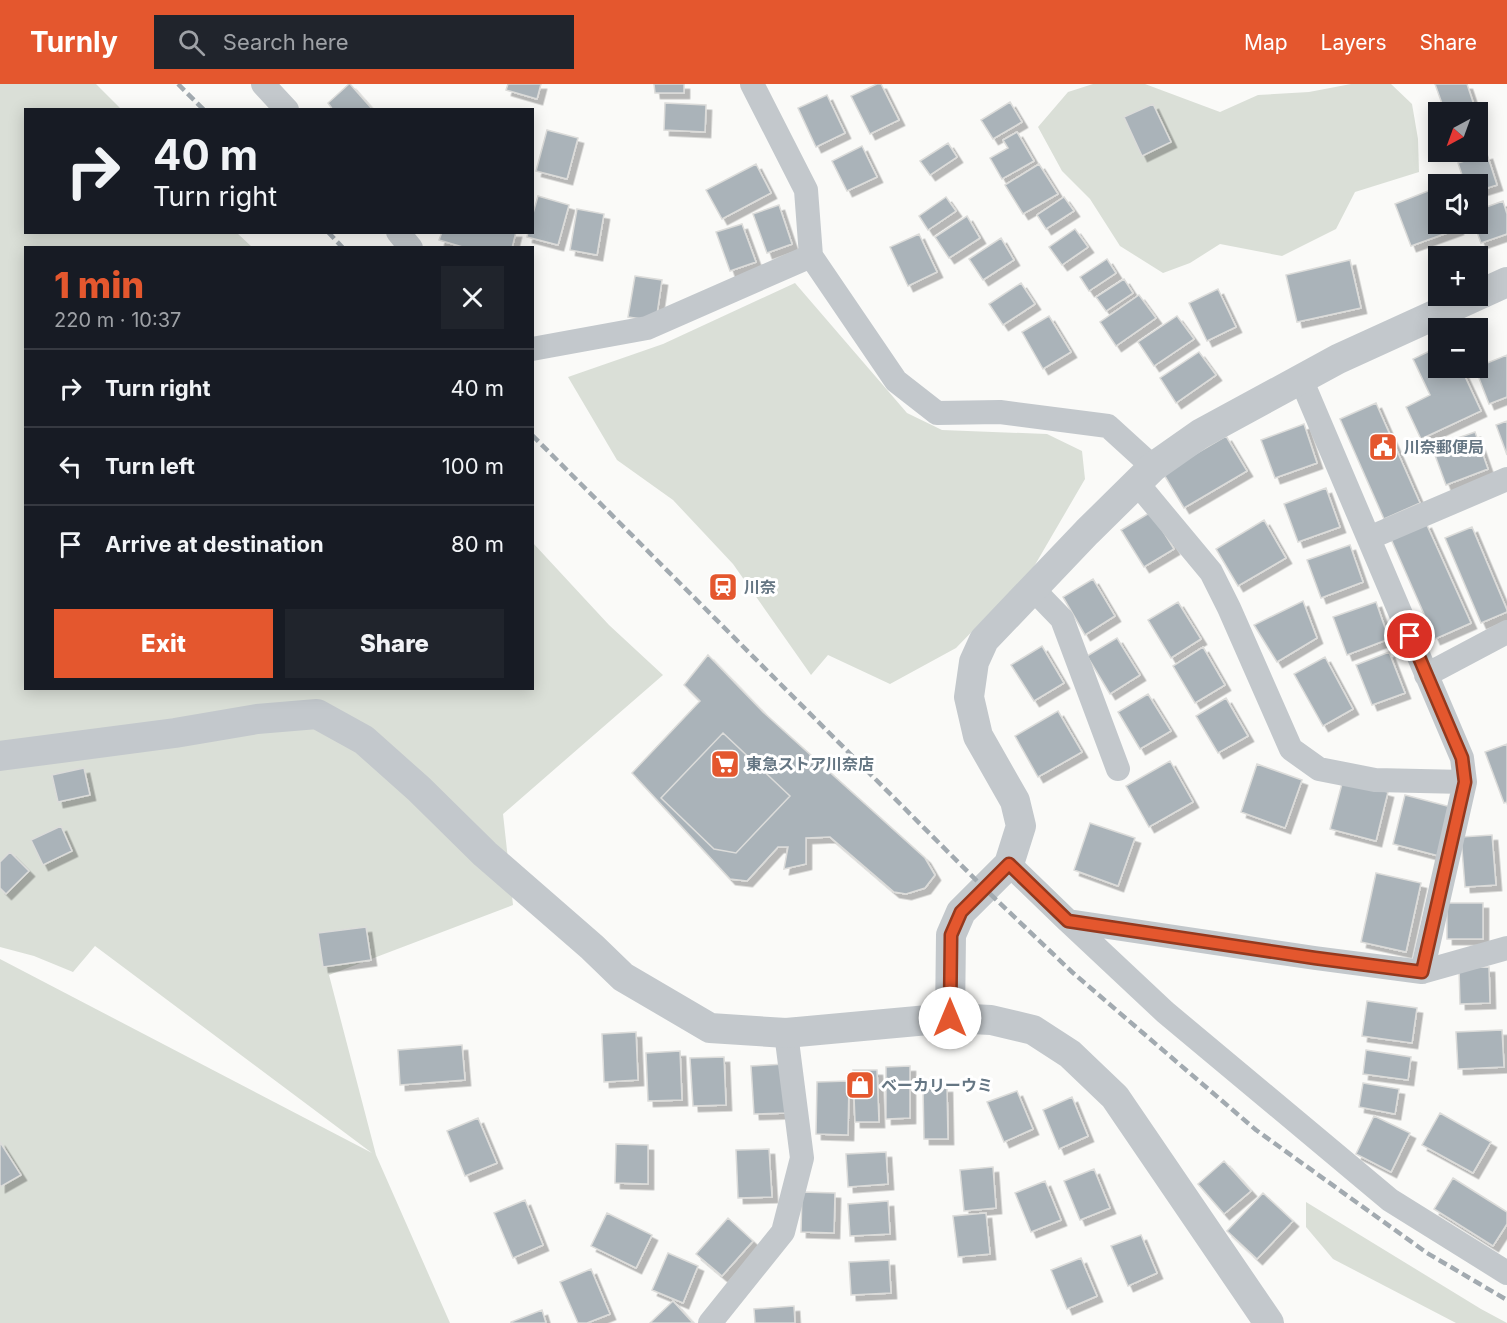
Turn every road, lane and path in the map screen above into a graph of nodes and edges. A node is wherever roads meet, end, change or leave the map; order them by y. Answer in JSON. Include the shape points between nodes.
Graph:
{"nodes":[{"id":1,"x":263,"y":84,"type":"edge"},
{"id":2,"x":752,"y":84,"type":"edge"},
{"id":3,"x":285,"y":108,"type":"edge"},
{"id":4,"x":400,"y":234,"type":"edge"},
{"id":5,"x":409,"y":246,"type":"edge"},
{"id":6,"x":811,"y":256,"type":"junction"},
{"id":7,"x":1507,"y":282,"type":"edge"},
{"id":8,"x":534,"y":349,"type":"edge"},
{"id":9,"x":1301,"y":379,"type":"junction"},
{"id":10,"x":1145,"y":475,"type":"junction"},
{"id":11,"x":1507,"y":479,"type":"edge"},
{"id":12,"x":1369,"y":538,"type":"junction"},
{"id":13,"x":1033,"y":589,"type":"junction"},
{"id":14,"x":1507,"y":632,"type":"edge"},
{"id":15,"x":1426,"y":675,"type":"junction"},
{"id":16,"x":0,"y":756,"type":"edge"},
{"id":17,"x":1118,"y":769,"type":"dead end"},
{"id":18,"x":1465,"y":782,"type":"junction"},
{"id":19,"x":1009,"y":864,"type":"junction"},
{"id":20,"x":1068,"y":921,"type":"junction"},
{"id":21,"x":1507,"y":948,"type":"edge"},
{"id":22,"x":1422,"y":972,"type":"junction"},
{"id":23,"x":950,"y":1018,"type":"junction"},
{"id":24,"x":786,"y":1033,"type":"junction"},
{"id":25,"x":1507,"y":1273,"type":"edge"},
{"id":26,"x":710,"y":1323,"type":"edge"},
{"id":27,"x":1269,"y":1323,"type":"edge"}],
"edges":[{"from":1,"to":3,"type":"street"},
{"from":2,"to":6,"type":"street","via":[[806,190]]},
{"from":4,"to":5,"type":"street"},
{"from":6,"to":8,"type":"street","via":[[646,328]]},
{"from":6,"to":10,"type":"street","via":[[896,381],[937,413],[1000,412],[1108,426]]},
{"from":7,"to":9,"type":"street"},
{"from":9,"to":10,"type":"street","via":[[1200,434]]},
{"from":9,"to":12,"type":"street"},
{"from":10,"to":13,"type":"street"},
{"from":10,"to":18,"type":"street","via":[[1211,572],[1291,749],[1319,769],[1375,780]]},
{"from":11,"to":12,"type":"street"},
{"from":12,"to":15,"type":"street"},
{"from":13,"to":17,"type":"street","via":[[1062,619]]},
{"from":13,"to":19,"type":"street","via":[[984,640],[975,662],[969,697],[978,735],[1015,801],[1021,826]]},
{"from":14,"to":15,"type":"street"},
{"from":15,"to":18,"type":"street","via":[[1462,758]]},
{"from":16,"to":24,"type":"street","via":[[257,718],[317,714],[364,740],[623,977],[710,1028]]},
{"from":18,"to":22,"type":"street"},
{"from":19,"to":20,"type":"street"},
{"from":19,"to":23,"type":"street","via":[[961,912],[951,935]]},
{"from":20,"to":22,"type":"street"},
{"from":20,"to":25,"type":"street","via":[[1165,1012],[1390,1200]]},
{"from":21,"to":22,"type":"street"},
{"from":23,"to":24,"type":"street"},
{"from":23,"to":27,"type":"street","via":[[991,1020],[1032,1030],[1078,1061],[1115,1097]]},
{"from":24,"to":26,"type":"street","via":[[802,1158],[783,1232]]}]}
